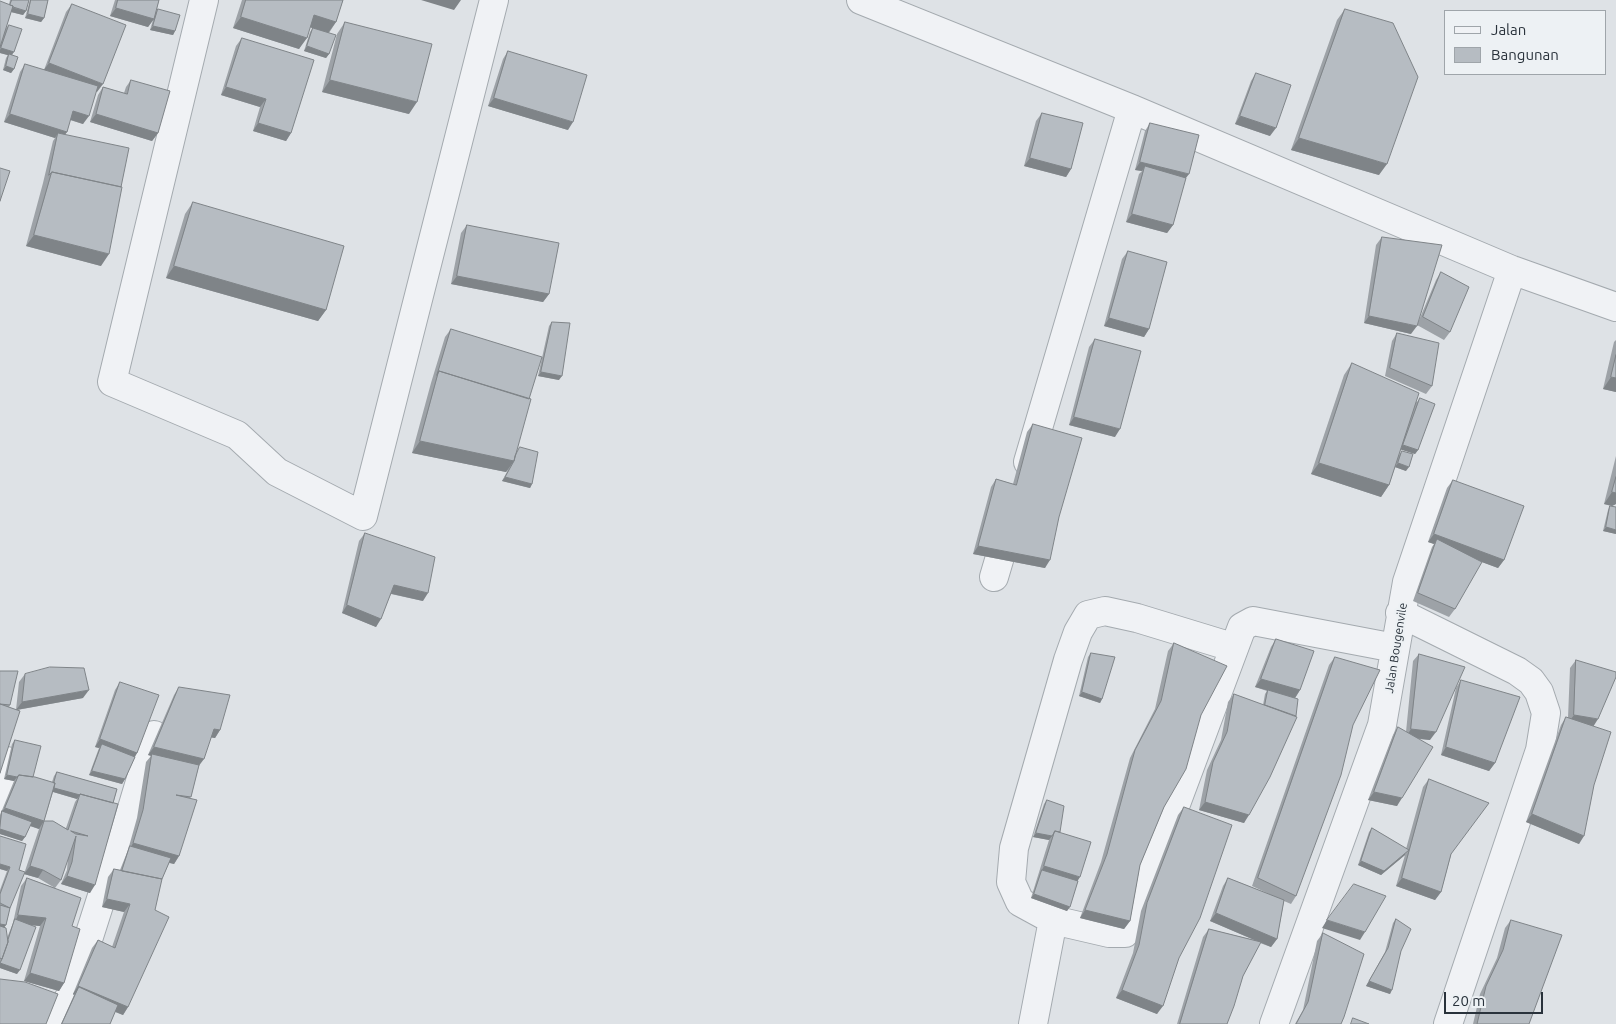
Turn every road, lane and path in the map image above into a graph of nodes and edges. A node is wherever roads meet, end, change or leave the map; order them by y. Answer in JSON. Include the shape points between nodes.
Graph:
{"nodes":[{"id":1,"x":204,"y":0,"type":"edge"},
{"id":2,"x":494,"y":0,"type":"edge"},
{"id":3,"x":861,"y":0,"type":"edge"},
{"id":4,"x":1132,"y":109,"type":"junction"},
{"id":5,"x":1512,"y":270,"type":"junction"},
{"id":6,"x":1616,"y":307,"type":"edge"},
{"id":7,"x":994,"y":577,"type":"dead end"},
{"id":8,"x":1400,"y":613,"type":"junction"},
{"id":9,"x":1232,"y":647,"type":"junction"},
{"id":10,"x":1395,"y":648,"type":"junction"},
{"id":11,"x":154,"y":735,"type":"dead end"},
{"id":12,"x":7,"y":761,"type":"edge"},
{"id":13,"x":0,"y":803,"type":"edge"},
{"id":14,"x":1053,"y":920,"type":"junction"},
{"id":15,"x":58,"y":1024,"type":"edge"},
{"id":16,"x":1033,"y":1024,"type":"edge"},
{"id":17,"x":1274,"y":1024,"type":"edge"},
{"id":18,"x":1448,"y":1024,"type":"edge"}],
"edges":[{"from":1,"to":2,"type":"street","via":[[112,382],[237,435],[277,472],[363,516]]},
{"from":3,"to":4,"type":"street"},
{"from":4,"to":5,"type":"street"},
{"from":4,"to":7,"type":"street"},
{"from":5,"to":6,"type":"street"},
{"from":5,"to":8,"type":"street","name":"Jalan Bougenvile","via":[[1407,582]]},
{"from":8,"to":10,"type":"street","name":"Jalan Bougenvile"},
{"from":8,"to":18,"type":"street","via":[[1516,671],[1539,692],[1546,713],[1540,750]]},
{"from":9,"to":10,"type":"street","via":[[1242,627],[1253,621]]},
{"from":9,"to":14,"type":"street","via":[[1129,927],[1125,933],[1118,934]]},
{"from":9,"to":14,"type":"street","via":[[1137,618],[1105,611],[1088,615],[1068,660],[1014,848],[1011,882],[1020,902]]},
{"from":10,"to":17,"type":"street","name":"Jalan Bougenvile","via":[[1382,725]]},
{"from":11,"to":15,"type":"street","via":[[121,844]]},
{"from":12,"to":13,"type":"street"},
{"from":14,"to":16,"type":"street"}]}
